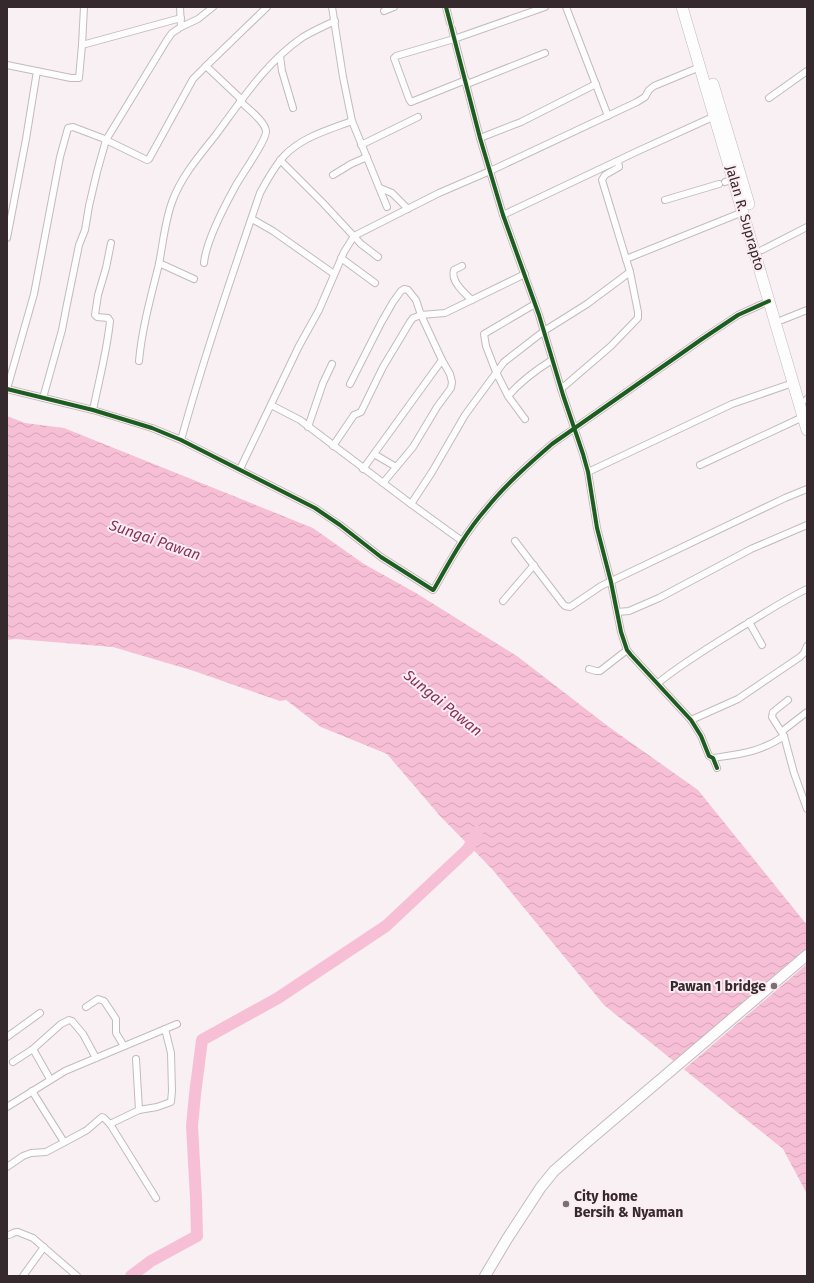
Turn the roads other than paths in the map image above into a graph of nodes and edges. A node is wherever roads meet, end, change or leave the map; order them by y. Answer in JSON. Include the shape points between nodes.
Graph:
{"nodes":[{"id":1,"x":84,"y":7,"type":"edge"},
{"id":2,"x":180,"y":7,"type":"edge"},
{"id":3,"x":213,"y":7,"type":"edge"},
{"id":4,"x":267,"y":7,"type":"edge"},
{"id":5,"x":332,"y":7,"type":"edge"},
{"id":6,"x":394,"y":7,"type":"edge"},
{"id":7,"x":446,"y":7,"type":"edge"},
{"id":8,"x":545,"y":7,"type":"edge"},
{"id":9,"x":566,"y":7,"type":"edge"},
{"id":10,"x":682,"y":7,"type":"edge"},
{"id":11,"x":689,"y":7,"type":"edge"},
{"id":12,"x":384,"y":11,"type":"dead end"},
{"id":13,"x":181,"y":18,"type":"junction"},
{"id":14,"x":335,"y":21,"type":"junction"},
{"id":15,"x":181,"y":27,"type":"junction"},
{"id":16,"x":454,"y":39,"type":"junction"},
{"id":17,"x":82,"y":45,"type":"junction"},
{"id":18,"x":545,"y":53,"type":"dead end"},
{"id":19,"x":280,"y":56,"type":"junction"},
{"id":20,"x":7,"y":66,"type":"edge"},
{"id":21,"x":206,"y":66,"type":"junction"},
{"id":22,"x":700,"y":67,"type":"junction"},
{"id":23,"x":37,"y":71,"type":"junction"},
{"id":24,"x":807,"y":71,"type":"edge"},
{"id":25,"x":466,"y":82,"type":"junction"},
{"id":26,"x":596,"y":84,"type":"junction"},
{"id":27,"x":769,"y":98,"type":"dead end"},
{"id":28,"x":241,"y":101,"type":"junction"},
{"id":29,"x":293,"y":108,"type":"dead end"},
{"id":30,"x":608,"y":116,"type":"junction"},
{"id":31,"x":715,"y":116,"type":"junction"},
{"id":32,"x":418,"y":117,"type":"dead end"},
{"id":33,"x":352,"y":121,"type":"junction"},
{"id":34,"x":480,"y":138,"type":"junction"},
{"id":35,"x":106,"y":140,"type":"junction"},
{"id":36,"x":361,"y":145,"type":"junction"},
{"id":37,"x":367,"y":157,"type":"junction"},
{"id":38,"x":280,"y":160,"type":"junction"},
{"id":39,"x":618,"y":160,"type":"junction"},
{"id":40,"x":490,"y":171,"type":"junction"},
{"id":41,"x":333,"y":175,"type":"dead end"},
{"id":42,"x":726,"y":182,"type":"junction"},
{"id":43,"x":380,"y":188,"type":"junction"},
{"id":44,"x":742,"y":196,"type":"junction"},
{"id":45,"x":665,"y":200,"type":"dead end"},
{"id":46,"x":408,"y":209,"type":"junction"},
{"id":47,"x":389,"y":212,"type":"junction"},
{"id":48,"x":743,"y":212,"type":"junction"},
{"id":49,"x":503,"y":215,"type":"junction"},
{"id":50,"x":252,"y":219,"type":"junction"},
{"id":51,"x":807,"y":227,"type":"edge"},
{"id":52,"x":354,"y":236,"type":"junction"},
{"id":53,"x":7,"y":238,"type":"edge"},
{"id":54,"x":111,"y":243,"type":"dead end"},
{"id":55,"x":762,"y":250,"type":"junction"},
{"id":56,"x":378,"y":257,"type":"dead end"},
{"id":57,"x":341,"y":258,"type":"junction"},
{"id":58,"x":626,"y":259,"type":"junction"},
{"id":59,"x":159,"y":263,"type":"junction"},
{"id":60,"x":204,"y":263,"type":"dead end"},
{"id":61,"x":462,"y":266,"type":"dead end"},
{"id":62,"x":630,"y":272,"type":"junction"},
{"id":63,"x":334,"y":274,"type":"junction"},
{"id":64,"x":525,"y":274,"type":"junction"},
{"id":65,"x":194,"y":279,"type":"dead end"},
{"id":66,"x":375,"y":283,"type":"dead end"},
{"id":67,"x":472,"y":300,"type":"junction"},
{"id":68,"x":769,"y":301,"type":"junction"},
{"id":69,"x":535,"y":304,"type":"junction"},
{"id":70,"x":807,"y":310,"type":"edge"},
{"id":71,"x":421,"y":315,"type":"junction"},
{"id":72,"x":782,"y":320,"type":"junction"},
{"id":73,"x":544,"y":331,"type":"junction"},
{"id":74,"x":442,"y":360,"type":"junction"},
{"id":75,"x":552,"y":360,"type":"junction"},
{"id":76,"x":139,"y":361,"type":"dead end"},
{"id":77,"x":332,"y":364,"type":"dead end"},
{"id":78,"x":496,"y":372,"type":"junction"},
{"id":79,"x":793,"y":383,"type":"junction"},
{"id":80,"x":350,"y":384,"type":"dead end"},
{"id":81,"x":7,"y":389,"type":"edge"},
{"id":82,"x":561,"y":389,"type":"junction"},
{"id":83,"x":508,"y":396,"type":"junction"},
{"id":84,"x":43,"y":398,"type":"junction"},
{"id":85,"x":807,"y":401,"type":"edge"},
{"id":86,"x":271,"y":405,"type":"junction"},
{"id":87,"x":93,"y":410,"type":"junction"},
{"id":88,"x":803,"y":417,"type":"junction"},
{"id":89,"x":525,"y":419,"type":"dead end"},
{"id":90,"x":308,"y":427,"type":"junction"},
{"id":91,"x":574,"y":429,"type":"junction"},
{"id":92,"x":807,"y":430,"type":"edge"},
{"id":93,"x":181,"y":440,"type":"junction"},
{"id":94,"x":333,"y":446,"type":"junction"},
{"id":95,"x":374,"y":454,"type":"junction"},
{"id":96,"x":700,"y":465,"type":"dead end"},
{"id":97,"x":396,"y":467,"type":"junction"},
{"id":98,"x":240,"y":469,"type":"junction"},
{"id":99,"x":363,"y":469,"type":"junction"},
{"id":100,"x":588,"y":472,"type":"junction"},
{"id":101,"x":383,"y":483,"type":"junction"},
{"id":102,"x":807,"y":488,"type":"edge"},
{"id":103,"x":411,"y":504,"type":"junction"},
{"id":104,"x":807,"y":525,"type":"edge"},
{"id":105,"x":462,"y":541,"type":"junction"},
{"id":106,"x":515,"y":541,"type":"dead end"},
{"id":107,"x":534,"y":565,"type":"junction"},
{"id":108,"x":611,"y":582,"type":"junction"},
{"id":109,"x":807,"y":588,"type":"edge"},
{"id":110,"x":503,"y":601,"type":"dead end"},
{"id":111,"x":617,"y":612,"type":"junction"},
{"id":112,"x":749,"y":622,"type":"junction"},
{"id":113,"x":762,"y":645,"type":"dead end"},
{"id":114,"x":807,"y":646,"type":"edge"},
{"id":115,"x":627,"y":650,"type":"junction"},
{"id":116,"x":589,"y":669,"type":"dead end"},
{"id":117,"x":658,"y":683,"type":"junction"},
{"id":118,"x":788,"y":700,"type":"dead end"},
{"id":119,"x":807,"y":712,"type":"edge"},
{"id":120,"x":692,"y":720,"type":"junction"},
{"id":121,"x":783,"y":734,"type":"junction"},
{"id":122,"x":713,"y":758,"type":"junction"},
{"id":123,"x":717,"y":768,"type":"dead end"},
{"id":124,"x":807,"y":809,"type":"edge"},
{"id":125,"x":807,"y":955,"type":"edge"},
{"id":126,"x":86,"y":1007,"type":"dead end"},
{"id":127,"x":40,"y":1013,"type":"dead end"},
{"id":128,"x":178,"y":1024,"type":"dead end"},
{"id":129,"x":165,"y":1029,"type":"junction"},
{"id":130,"x":7,"y":1037,"type":"edge"},
{"id":131,"x":124,"y":1046,"type":"junction"},
{"id":132,"x":33,"y":1049,"type":"junction"},
{"id":133,"x":96,"y":1058,"type":"junction"},
{"id":134,"x":136,"y":1059,"type":"dead end"},
{"id":135,"x":13,"y":1062,"type":"dead end"},
{"id":136,"x":50,"y":1079,"type":"junction"},
{"id":137,"x":32,"y":1091,"type":"junction"},
{"id":138,"x":7,"y":1107,"type":"edge"},
{"id":139,"x":140,"y":1110,"type":"junction"},
{"id":140,"x":110,"y":1124,"type":"junction"},
{"id":141,"x":64,"y":1142,"type":"junction"},
{"id":142,"x":7,"y":1167,"type":"edge"},
{"id":143,"x":156,"y":1198,"type":"dead end"},
{"id":144,"x":7,"y":1235,"type":"edge"},
{"id":145,"x":43,"y":1249,"type":"junction"},
{"id":146,"x":23,"y":1276,"type":"edge"},
{"id":147,"x":77,"y":1276,"type":"edge"},
{"id":148,"x":485,"y":1276,"type":"edge"}],
"edges":[{"from":1,"to":17,"type":"street"},
{"from":2,"to":13,"type":"street"},
{"from":3,"to":15,"type":"street","via":[[198,19]]},
{"from":4,"to":21,"type":"street"},
{"from":5,"to":14,"type":"street"},
{"from":6,"to":12,"type":"street"},
{"from":7,"to":16,"type":"street"},
{"from":8,"to":16,"type":"street"},
{"from":9,"to":26,"type":"street"},
{"from":10,"to":22,"type":"highway","name":"Jalan R. Suprapto"},
{"from":11,"to":44,"type":"highway","name":"Jalan R. Suprapto","via":[[722,113]]},
{"from":13,"to":15,"type":"street"},
{"from":13,"to":17,"type":"street"},
{"from":14,"to":19,"type":"street","via":[[316,29]]},
{"from":14,"to":33,"type":"street"},
{"from":15,"to":35,"type":"street","via":[[167,40]]},
{"from":16,"to":25,"type":"street"},
{"from":16,"to":25,"type":"street","via":[[396,56],[394,61],[411,102]]},
{"from":17,"to":23,"type":"street","via":[[78,79]]},
{"from":18,"to":25,"type":"street"},
{"from":19,"to":28,"type":"street"},
{"from":19,"to":29,"type":"street"},
{"from":20,"to":23,"type":"street"},
{"from":21,"to":28,"type":"street"},
{"from":21,"to":35,"type":"street","via":[[193,79],[149,159],[144,159]]},
{"from":22,"to":30,"type":"street","via":[[654,86],[645,98]]},
{"from":22,"to":31,"type":"highway","name":"Jalan R. Suprapto"},
{"from":23,"to":53,"type":"street"},
{"from":24,"to":27,"type":"street"},
{"from":25,"to":34,"type":"street"},
{"from":26,"to":30,"type":"street"},
{"from":26,"to":34,"type":"street","via":[[521,122]]},
{"from":28,"to":59,"type":"street","via":[[185,175],[172,202]]},
{"from":28,"to":60,"type":"street","via":[[265,127],[266,135],[226,203],[205,252]]},
{"from":30,"to":40,"type":"street"},
{"from":31,"to":39,"type":"street"},
{"from":31,"to":42,"type":"highway","name":"Jalan R. Suprapto"},
{"from":32,"to":36,"type":"street"},
{"from":33,"to":36,"type":"street"},
{"from":33,"to":38,"type":"street","via":[[301,142]]},
{"from":34,"to":40,"type":"street"},
{"from":35,"to":81,"type":"street","via":[[73,127],[67,130],[42,261]]},
{"from":35,"to":84,"type":"street","via":[[96,172],[85,230],[79,245],[62,330]]},
{"from":36,"to":37,"type":"street"},
{"from":37,"to":41,"type":"street"},
{"from":37,"to":43,"type":"street"},
{"from":38,"to":50,"type":"street","via":[[260,193]]},
{"from":38,"to":52,"type":"street"},
{"from":39,"to":49,"type":"street"},
{"from":39,"to":58,"type":"street","via":[[618,167],[602,180]]},
{"from":40,"to":46,"type":"street"},
{"from":40,"to":49,"type":"street"},
{"from":42,"to":44,"type":"highway","name":"Jalan R. Suprapto"},
{"from":42,"to":45,"type":"street"},
{"from":43,"to":46,"type":"street","via":[[392,193]]},
{"from":43,"to":47,"type":"street"},
{"from":44,"to":48,"type":"highway","name":"Jalan R. Suprapto"},
{"from":44,"to":55,"type":"highway","name":"Jalan R. Suprapto"},
{"from":46,"to":47,"type":"street"},
{"from":47,"to":52,"type":"street"},
{"from":48,"to":58,"type":"street"},
{"from":48,"to":68,"type":"highway","name":"Jalan R. Suprapto"},
{"from":49,"to":64,"type":"street"},
{"from":50,"to":63,"type":"street"},
{"from":50,"to":93,"type":"street"},
{"from":51,"to":55,"type":"street"},
{"from":52,"to":56,"type":"street"},
{"from":52,"to":57,"type":"street"},
{"from":54,"to":87,"type":"street","via":[[95,315],[108,318],[110,321]]},
{"from":55,"to":72,"type":"highway","name":"Jalan R. Suprapto"},
{"from":57,"to":63,"type":"street"},
{"from":57,"to":66,"type":"street"},
{"from":58,"to":62,"type":"street"},
{"from":59,"to":65,"type":"street"},
{"from":59,"to":76,"type":"street","via":[[143,327]]},
{"from":61,"to":67,"type":"street","via":[[454,270],[453,274],[460,289]]},
{"from":62,"to":73,"type":"street"},
{"from":62,"to":82,"type":"street","via":[[638,318],[611,346]]},
{"from":63,"to":86,"type":"street"},
{"from":64,"to":67,"type":"street"},
{"from":64,"to":69,"type":"street"},
{"from":67,"to":71,"type":"street","via":[[445,313]]},
{"from":68,"to":79,"type":"highway","name":"Jalan R. Suprapto"},
{"from":68,"to":91,"type":"street","via":[[738,315],[713,331]]},
{"from":69,"to":73,"type":"street"},
{"from":69,"to":78,"type":"street","via":[[484,332]]},
{"from":70,"to":72,"type":"street"},
{"from":71,"to":74,"type":"street"},
{"from":71,"to":80,"type":"street","via":[[412,294],[406,289],[400,291]]},
{"from":71,"to":94,"type":"street","via":[[413,318],[404,329],[361,412],[354,415]]},
{"from":72,"to":85,"type":"highway","name":"Jalan R. Suprapto"},
{"from":73,"to":75,"type":"street"},
{"from":73,"to":78,"type":"street","via":[[504,362]]},
{"from":74,"to":95,"type":"street"},
{"from":74,"to":97,"type":"street","via":[[450,374],[451,388],[436,407],[413,447]]},
{"from":75,"to":82,"type":"street"},
{"from":75,"to":83,"type":"street","via":[[537,369]]},
{"from":77,"to":90,"type":"street","via":[[323,382]]},
{"from":78,"to":83,"type":"street"},
{"from":78,"to":103,"type":"street","via":[[465,415]]},
{"from":79,"to":88,"type":"highway","name":"Jalan R. Suprapto"},
{"from":79,"to":100,"type":"street","via":[[732,404]]},
{"from":81,"to":84,"type":"street"},
{"from":82,"to":91,"type":"street"},
{"from":83,"to":89,"type":"street"},
{"from":84,"to":87,"type":"street"},
{"from":86,"to":90,"type":"street"},
{"from":86,"to":98,"type":"street"},
{"from":87,"to":93,"type":"street","via":[[152,428]]},
{"from":88,"to":92,"type":"highway","name":"Jalan R. Suprapto"},
{"from":88,"to":96,"type":"street"},
{"from":90,"to":94,"type":"street"},
{"from":91,"to":100,"type":"street"},
{"from":91,"to":105,"type":"street","via":[[552,444],[500,493]]},
{"from":93,"to":98,"type":"street"},
{"from":94,"to":99,"type":"street"},
{"from":95,"to":97,"type":"street"},
{"from":95,"to":99,"type":"street"},
{"from":97,"to":101,"type":"street"},
{"from":98,"to":105,"type":"street","via":[[316,508],[381,557],[432,590]]},
{"from":99,"to":101,"type":"street"},
{"from":100,"to":108,"type":"street","via":[[597,528]]},
{"from":101,"to":103,"type":"street"},
{"from":102,"to":108,"type":"street"},
{"from":103,"to":105,"type":"street"},
{"from":104,"to":111,"type":"street","via":[[751,549],[660,598],[629,611]]},
{"from":106,"to":107,"type":"street"},
{"from":107,"to":108,"type":"street","via":[[568,607]]},
{"from":107,"to":110,"type":"street"},
{"from":108,"to":111,"type":"street"},
{"from":109,"to":112,"type":"street"},
{"from":111,"to":115,"type":"street","via":[[620,632]]},
{"from":112,"to":113,"type":"street"},
{"from":112,"to":117,"type":"street"},
{"from":114,"to":120,"type":"street","via":[[800,657],[743,696]]},
{"from":115,"to":116,"type":"street","via":[[600,671]]},
{"from":115,"to":117,"type":"street"},
{"from":117,"to":120,"type":"street"},
{"from":118,"to":121,"type":"street","via":[[773,712],[772,716]]},
{"from":119,"to":121,"type":"street","via":[[784,730]]},
{"from":120,"to":122,"type":"street","via":[[710,757]]},
{"from":121,"to":122,"type":"street","via":[[770,745],[760,749]]},
{"from":121,"to":124,"type":"street"},
{"from":122,"to":123,"type":"street"},
{"from":125,"to":148,"type":"main road","via":[[554,1171],[531,1202]]},
{"from":126,"to":131,"type":"street","via":[[98,999],[104,1001],[116,1020],[116,1033]]},
{"from":127,"to":130,"type":"street"},
{"from":128,"to":129,"type":"street"},
{"from":129,"to":131,"type":"street"},
{"from":129,"to":139,"type":"street","via":[[171,1052],[172,1100],[157,1107]]},
{"from":131,"to":133,"type":"street"},
{"from":132,"to":133,"type":"street","via":[[69,1020],[83,1034]]},
{"from":132,"to":135,"type":"street"},
{"from":132,"to":136,"type":"street"},
{"from":133,"to":136,"type":"street"},
{"from":134,"to":139,"type":"street"},
{"from":136,"to":137,"type":"street"},
{"from":137,"to":138,"type":"street"},
{"from":137,"to":141,"type":"street"},
{"from":139,"to":140,"type":"street"},
{"from":140,"to":141,"type":"street","via":[[102,1118],[87,1130]]},
{"from":140,"to":143,"type":"street"},
{"from":141,"to":142,"type":"street","via":[[46,1152],[23,1156]]},
{"from":144,"to":145,"type":"street","via":[[20,1232],[33,1238]]},
{"from":145,"to":146,"type":"street"},
{"from":145,"to":147,"type":"street"}]}
